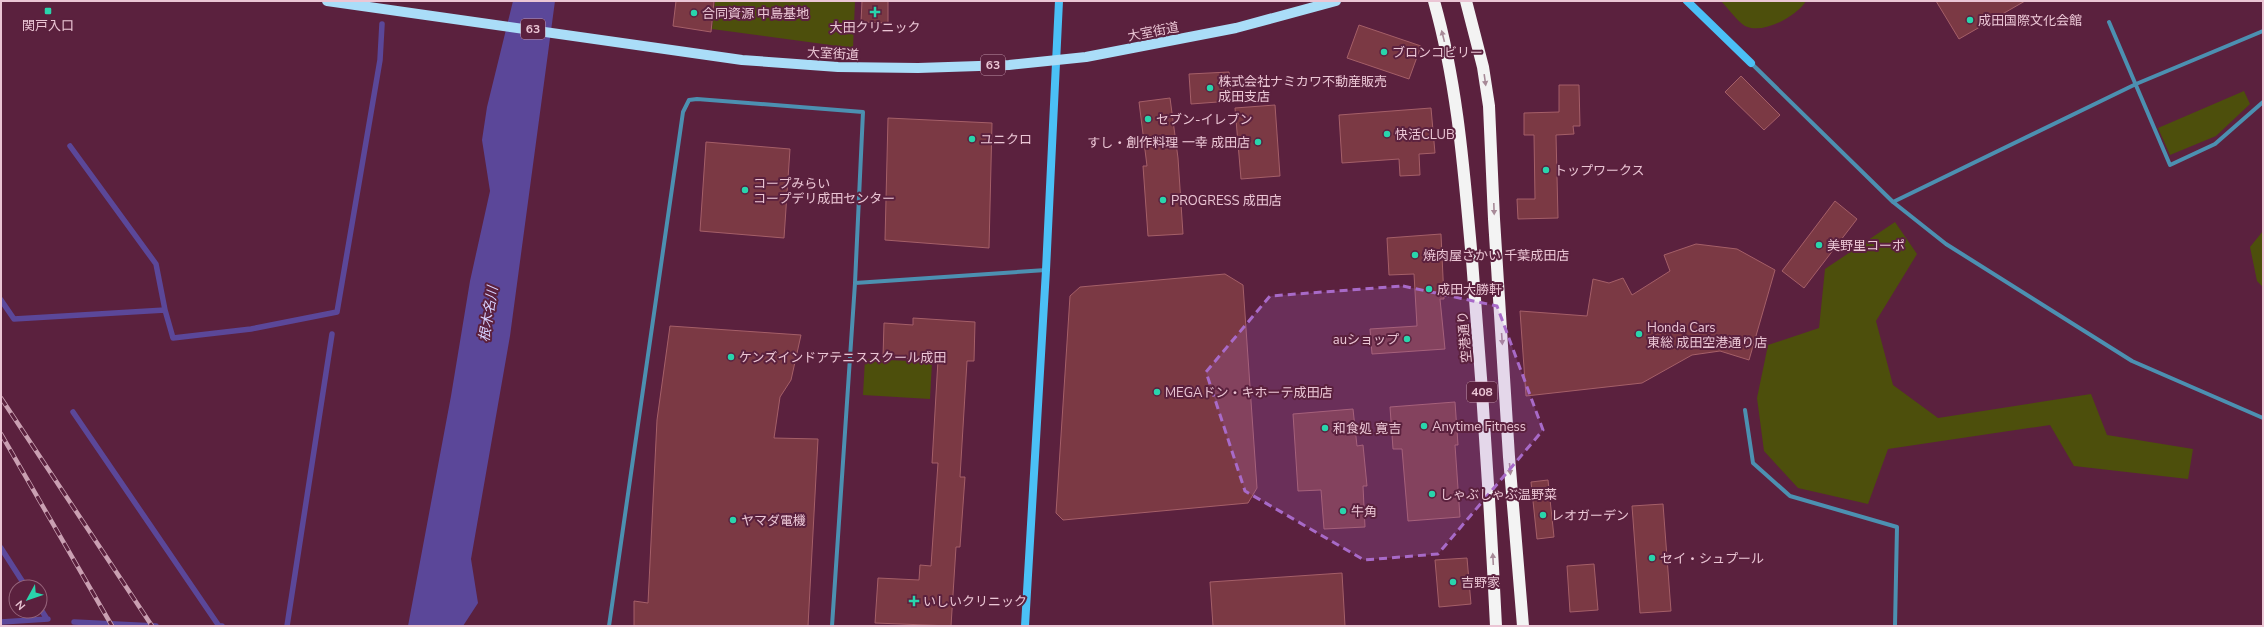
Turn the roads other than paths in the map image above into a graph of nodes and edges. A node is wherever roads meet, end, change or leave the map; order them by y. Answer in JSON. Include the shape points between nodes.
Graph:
{"nodes":[{"id":1,"x":327,"y":1,"type":"edge"},
{"id":2,"x":1059,"y":1,"type":"edge"},
{"id":3,"x":1336,"y":1,"type":"edge"},
{"id":4,"x":1434,"y":1,"type":"edge"},
{"id":5,"x":1466,"y":1,"type":"edge"},
{"id":6,"x":1687,"y":1,"type":"edge"},
{"id":7,"x":2109,"y":22,"type":"dead end"},
{"id":8,"x":2263,"y":30,"type":"edge"},
{"id":9,"x":1057,"y":61,"type":"junction"},
{"id":10,"x":1751,"y":62,"type":"joint"},
{"id":11,"x":2136,"y":84,"type":"junction"},
{"id":12,"x":2263,"y":102,"type":"edge"},
{"id":13,"x":1893,"y":202,"type":"junction"},
{"id":14,"x":1046,"y":270,"type":"junction"},
{"id":15,"x":855,"y":283,"type":"junction"},
{"id":16,"x":1745,"y":410,"type":"dead end"},
{"id":17,"x":2263,"y":418,"type":"edge"},
{"id":18,"x":609,"y":626,"type":"edge"},
{"id":19,"x":832,"y":626,"type":"edge"},
{"id":20,"x":1025,"y":626,"type":"edge"},
{"id":21,"x":1496,"y":626,"type":"edge"},
{"id":22,"x":1523,"y":626,"type":"edge"},
{"id":23,"x":1895,"y":626,"type":"edge"}],
"edges":[{"from":1,"to":9,"type":"main road","name":"大室街道","number":"63","via":[[742,60],[838,67],[918,68]]},
{"from":2,"to":9,"type":"street"},
{"from":3,"to":9,"type":"main road","name":"大室街道","number":"63","via":[[1236,28]]},
{"from":21,"to":4,"type":"highway","name":"空港通り","number":"408","one_way":true,"via":[[1479,342],[1463,157],[1450,63]]},
{"from":5,"to":22,"type":"highway","number":"408","one_way":true,"via":[[1483,67],[1489,106],[1509,449]]},
{"from":6,"to":10,"type":"street"},
{"from":7,"to":11,"type":"street"},
{"from":8,"to":11,"type":"street"},
{"from":9,"to":14,"type":"street"},
{"from":10,"to":13,"type":"street"},
{"from":11,"to":12,"type":"street","via":[[2170,165],[2215,144]]},
{"from":11,"to":13,"type":"street"},
{"from":13,"to":17,"type":"street","via":[[1946,244],[2132,361]]},
{"from":14,"to":15,"type":"street"},
{"from":14,"to":20,"type":"street"},
{"from":15,"to":18,"type":"street","via":[[863,112],[689,100],[683,112]]},
{"from":15,"to":19,"type":"street"},
{"from":16,"to":23,"type":"street","via":[[1753,463],[1790,496],[1897,527]]}]}
